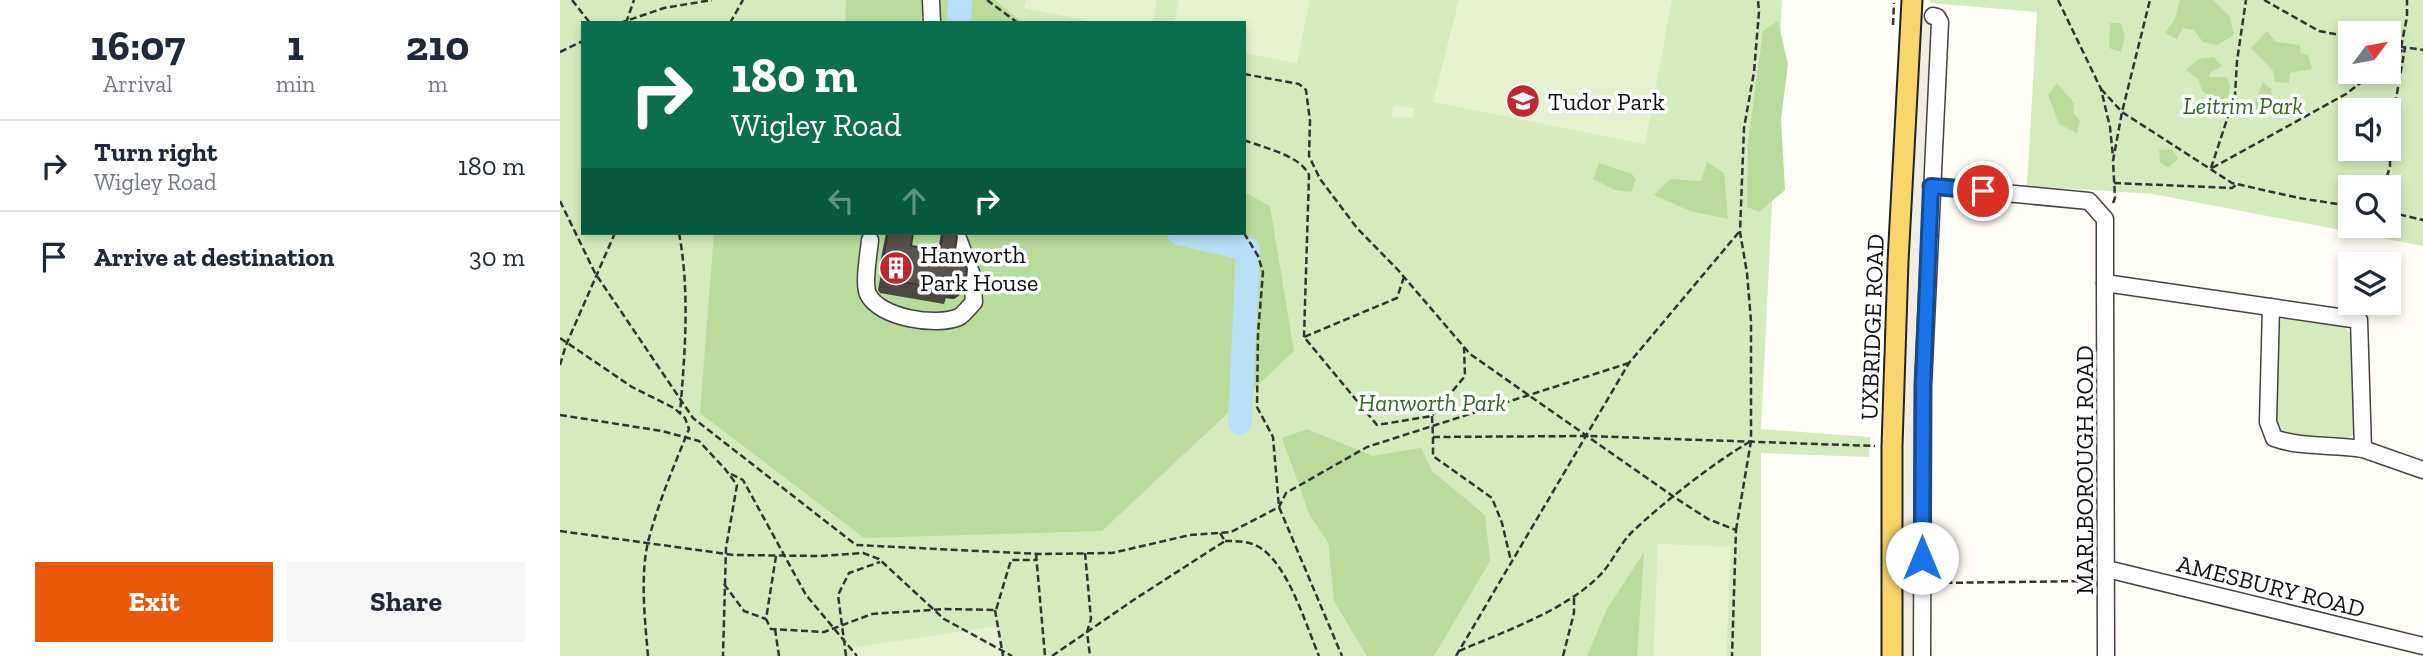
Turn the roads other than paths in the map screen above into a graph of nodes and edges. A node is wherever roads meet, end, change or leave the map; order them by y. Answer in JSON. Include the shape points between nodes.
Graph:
{"nodes":[{"id":1,"x":932,"y":0,"type":"edge"},
{"id":2,"x":1912,"y":0,"type":"edge"},
{"id":3,"x":1933,"y":16,"type":"dead end"},
{"id":4,"x":932,"y":21,"type":"edge"},
{"id":5,"x":1931,"y":186,"type":"junction"},
{"id":6,"x":957,"y":235,"type":"edge"},
{"id":7,"x":870,"y":240,"type":"dead end"},
{"id":8,"x":2105,"y":283,"type":"junction"},
{"id":9,"x":2271,"y":307,"type":"junction"},
{"id":10,"x":2363,"y":449,"type":"junction"},
{"id":11,"x":2423,"y":470,"type":"edge"},
{"id":12,"x":2107,"y":575,"type":"junction"},
{"id":13,"x":2423,"y":646,"type":"edge"},
{"id":14,"x":1892,"y":656,"type":"edge"},
{"id":15,"x":1922,"y":656,"type":"edge"},
{"id":16,"x":2106,"y":656,"type":"edge"}],
"edges":[{"from":1,"to":4,"type":"street"},
{"from":2,"to":14,"type":"main road","name":"UXBRIDGE ROAD","via":[[1892,446]]},
{"from":3,"to":5,"type":"street","via":[[1940,22]]},
{"from":5,"to":8,"type":"street","name":"MARLBOROUGH ROAD","via":[[2089,201],[2105,219]]},
{"from":5,"to":15,"type":"street","via":[[1923,385]]},
{"from":6,"to":7,"type":"street","via":[[972,275],[974,302],[960,317],[942,321],[909,318],[874,304],[866,292]]},
{"from":8,"to":9,"type":"street"},
{"from":8,"to":12,"type":"street","name":"MARLBOROUGH ROAD"},
{"from":9,"to":10,"type":"street","via":[[2268,422],[2274,438],[2292,444]]},
{"from":9,"to":10,"type":"street","via":[[2366,321]]},
{"from":10,"to":11,"type":"street"},
{"from":12,"to":13,"type":"street","name":"AMESBURY ROAD"},
{"from":12,"to":16,"type":"street","name":"MARLBOROUGH ROAD"}]}
